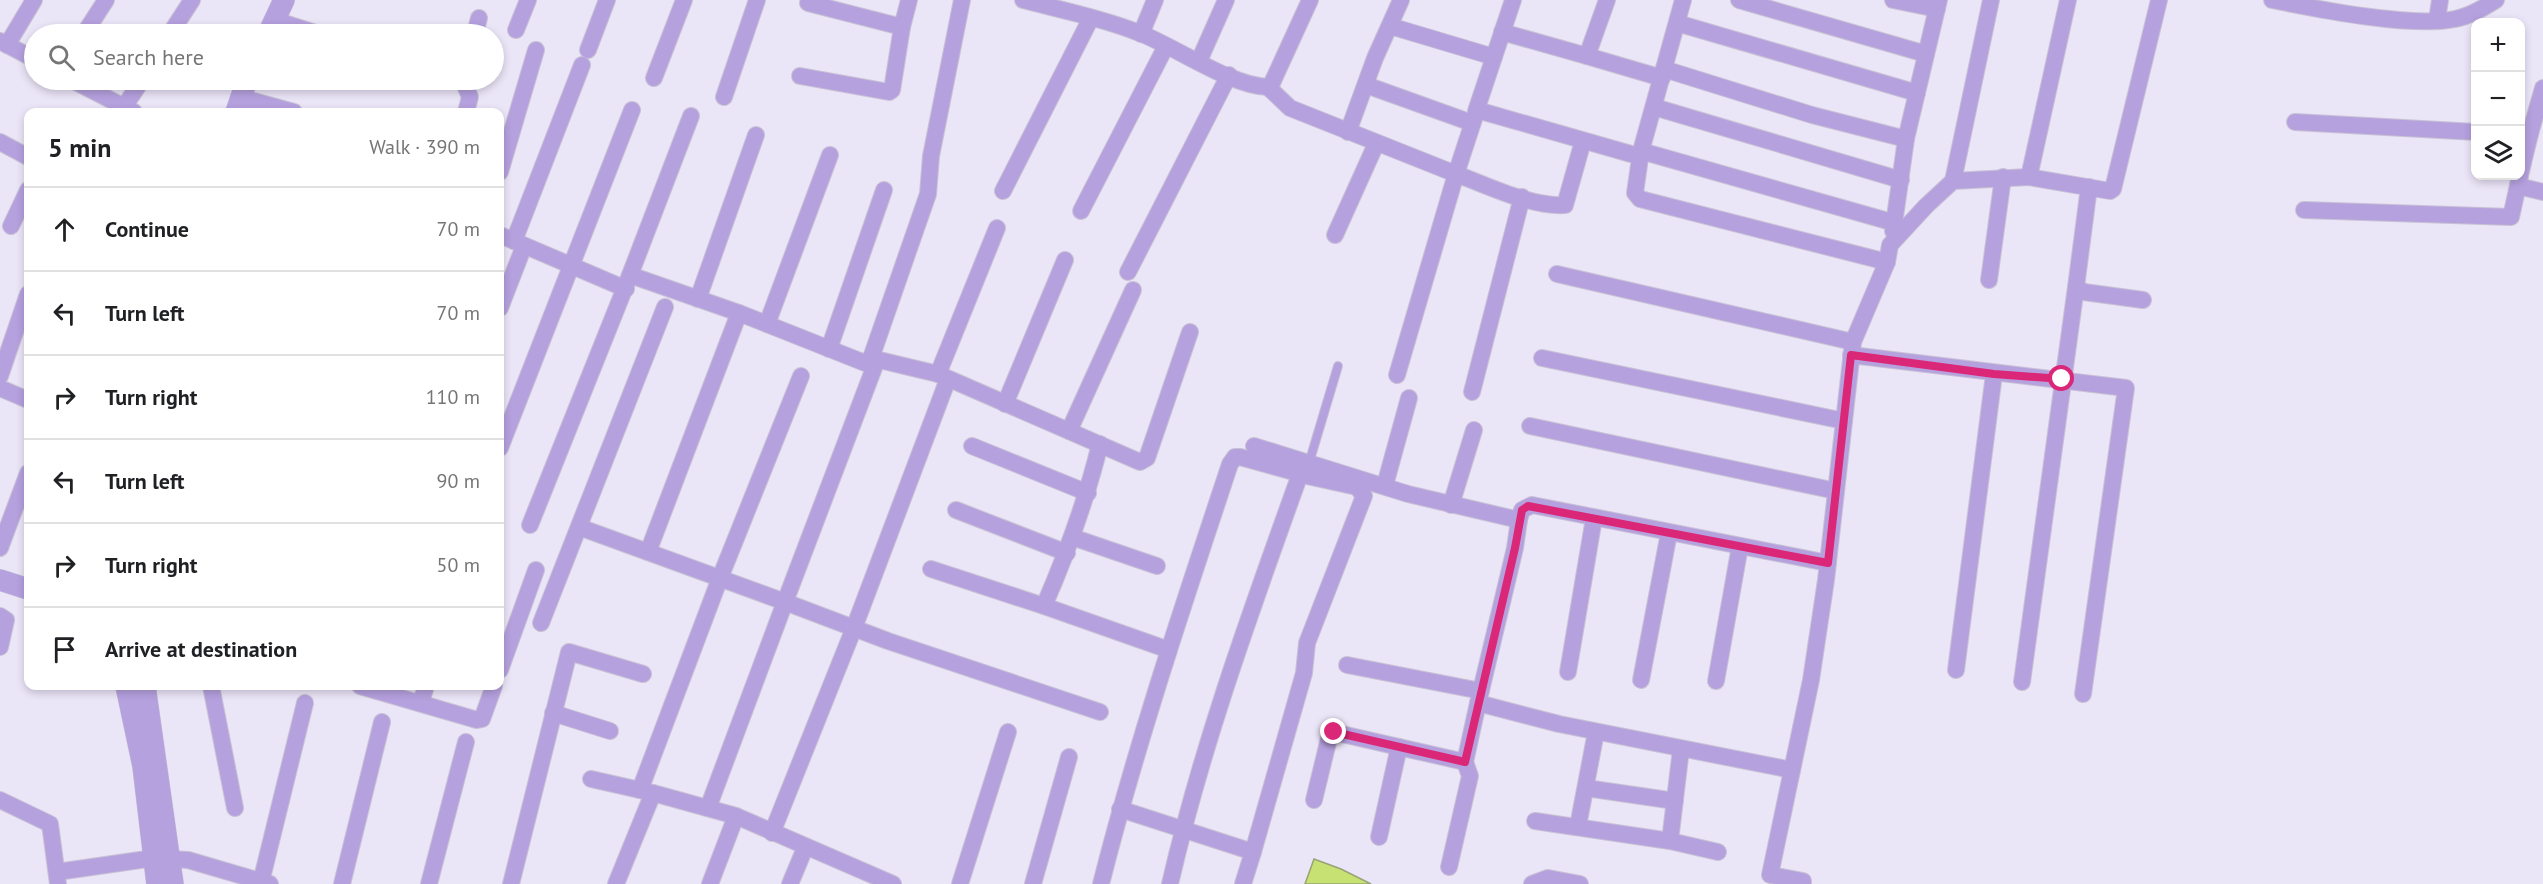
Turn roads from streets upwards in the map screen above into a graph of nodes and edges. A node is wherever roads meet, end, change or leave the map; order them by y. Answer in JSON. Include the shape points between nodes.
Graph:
{"nodes":[{"id":1,"x":34,"y":0,"type":"edge"},
{"id":2,"x":106,"y":0,"type":"edge"},
{"id":3,"x":192,"y":0,"type":"edge"},
{"id":4,"x":284,"y":0,"type":"edge"},
{"id":5,"x":528,"y":0,"type":"edge"},
{"id":6,"x":607,"y":0,"type":"edge"},
{"id":7,"x":684,"y":0,"type":"edge"},
{"id":8,"x":757,"y":0,"type":"edge"},
{"id":9,"x":909,"y":0,"type":"edge"},
{"id":10,"x":962,"y":0,"type":"edge"},
{"id":11,"x":1023,"y":0,"type":"edge"},
{"id":12,"x":1155,"y":0,"type":"edge"},
{"id":13,"x":1226,"y":0,"type":"edge"},
{"id":14,"x":1310,"y":0,"type":"edge"},
{"id":15,"x":1401,"y":0,"type":"edge"},
{"id":16,"x":1513,"y":0,"type":"edge"},
{"id":17,"x":1607,"y":0,"type":"edge"},
{"id":18,"x":1683,"y":0,"type":"edge"},
{"id":19,"x":1739,"y":0,"type":"edge"},
{"id":20,"x":1893,"y":0,"type":"edge"},
{"id":21,"x":1991,"y":0,"type":"edge"},
{"id":22,"x":2068,"y":0,"type":"edge"},
{"id":23,"x":2159,"y":0,"type":"edge"},
{"id":24,"x":2277,"y":0,"type":"edge"},
{"id":25,"x":2440,"y":0,"type":"edge"},
{"id":26,"x":2496,"y":0,"type":"edge"},
{"id":27,"x":808,"y":3,"type":"dead end"},
{"id":28,"x":1938,"y":5,"type":"edge"},
{"id":29,"x":1076,"y":7,"type":"edge"},
{"id":30,"x":2383,"y":8,"type":"edge"},
{"id":31,"x":1090,"y":18,"type":"junction"},
{"id":32,"x":2437,"y":20,"type":"junction"},
{"id":33,"x":1677,"y":23,"type":"junction"},
{"id":34,"x":90,"y":24,"type":"edge"},
{"id":35,"x":176,"y":24,"type":"edge"},
{"id":36,"x":272,"y":24,"type":"edge"},
{"id":37,"x":1390,"y":26,"type":"junction"},
{"id":38,"x":902,"y":27,"type":"junction"},
{"id":39,"x":516,"y":30,"type":"dead end"},
{"id":40,"x":1502,"y":32,"type":"junction"},
{"id":41,"x":1141,"y":34,"type":"junction"},
{"id":42,"x":4,"y":43,"type":"edge"},
{"id":43,"x":1166,"y":46,"type":"junction"},
{"id":44,"x":536,"y":50,"type":"dead end"},
{"id":45,"x":24,"y":54,"type":"edge"},
{"id":46,"x":1926,"y":54,"type":"junction"},
{"id":47,"x":1587,"y":56,"type":"junction"},
{"id":48,"x":1494,"y":57,"type":"junction"},
{"id":49,"x":1199,"y":61,"type":"junction"},
{"id":50,"x":1663,"y":74,"type":"junction"},
{"id":51,"x":1229,"y":75,"type":"junction"},
{"id":52,"x":800,"y":76,"type":"dead end"},
{"id":53,"x":654,"y":78,"type":"dead end"},
{"id":54,"x":1366,"y":85,"type":"junction"},
{"id":55,"x":1268,"y":87,"type":"junction"},
{"id":56,"x":2543,"y":88,"type":"edge"},
{"id":57,"x":91,"y":90,"type":"edge"},
{"id":58,"x":138,"y":90,"type":"edge"},
{"id":59,"x":466,"y":90,"type":"edge"},
{"id":60,"x":1917,"y":93,"type":"junction"},
{"id":61,"x":241,"y":96,"type":"edge"},
{"id":62,"x":724,"y":97,"type":"dead end"},
{"id":63,"x":1654,"y":107,"type":"junction"},
{"id":64,"x":125,"y":108,"type":"edge"},
{"id":65,"x":130,"y":108,"type":"edge"},
{"id":66,"x":281,"y":108,"type":"edge"},
{"id":67,"x":467,"y":108,"type":"edge"},
{"id":68,"x":633,"y":110,"type":"dead end"},
{"id":69,"x":692,"y":116,"type":"dead end"},
{"id":70,"x":1474,"y":117,"type":"junction"},
{"id":71,"x":2295,"y":122,"type":"dead end"},
{"id":72,"x":1348,"y":132,"type":"junction"},
{"id":73,"x":2471,"y":132,"type":"edge"},
{"id":74,"x":2525,"y":134,"type":"edge"},
{"id":75,"x":756,"y":135,"type":"dead end"},
{"id":76,"x":1906,"y":139,"type":"junction"},
{"id":77,"x":1583,"y":141,"type":"junction"},
{"id":78,"x":0,"y":142,"type":"edge"},
{"id":79,"x":1376,"y":144,"type":"junction"},
{"id":80,"x":1636,"y":153,"type":"junction"},
{"id":81,"x":24,"y":155,"type":"edge"},
{"id":82,"x":830,"y":155,"type":"dead end"},
{"id":83,"x":504,"y":158,"type":"edge"},
{"id":84,"x":1456,"y":174,"type":"junction"},
{"id":85,"x":2003,"y":177,"type":"junction"},
{"id":86,"x":2029,"y":177,"type":"junction"},
{"id":87,"x":1901,"y":180,"type":"junction"},
{"id":88,"x":2520,"y":180,"type":"edge"},
{"id":89,"x":2522,"y":180,"type":"edge"},
{"id":90,"x":1953,"y":181,"type":"junction"},
{"id":91,"x":2089,"y":187,"type":"junction"},
{"id":92,"x":884,"y":190,"type":"dead end"},
{"id":93,"x":1003,"y":191,"type":"dead end"},
{"id":94,"x":2543,"y":192,"type":"edge"},
{"id":95,"x":1522,"y":197,"type":"junction"},
{"id":96,"x":24,"y":198,"type":"edge"},
{"id":97,"x":2304,"y":210,"type":"dead end"},
{"id":98,"x":1081,"y":211,"type":"dead end"},
{"id":99,"x":1895,"y":223,"type":"junction"},
{"id":100,"x":11,"y":226,"type":"dead end"},
{"id":101,"x":997,"y":228,"type":"dead end"},
{"id":102,"x":1335,"y":235,"type":"dead end"},
{"id":103,"x":513,"y":241,"type":"edge"},
{"id":104,"x":1889,"y":254,"type":"junction"},
{"id":105,"x":1065,"y":260,"type":"dead end"},
{"id":106,"x":573,"y":266,"type":"junction"},
{"id":107,"x":1128,"y":272,"type":"dead end"},
{"id":108,"x":1557,"y":274,"type":"dead end"},
{"id":109,"x":1989,"y":280,"type":"dead end"},
{"id":110,"x":628,"y":282,"type":"junction"},
{"id":111,"x":504,"y":287,"type":"edge"},
{"id":112,"x":2076,"y":287,"type":"junction"},
{"id":113,"x":1132,"y":290,"type":"dead end"},
{"id":114,"x":698,"y":299,"type":"junction"},
{"id":115,"x":2143,"y":300,"type":"dead end"},
{"id":116,"x":24,"y":306,"type":"edge"},
{"id":117,"x":665,"y":307,"type":"dead end"},
{"id":118,"x":739,"y":313,"type":"junction"},
{"id":119,"x":767,"y":324,"type":"junction"},
{"id":120,"x":1190,"y":332,"type":"dead end"},
{"id":121,"x":829,"y":349,"type":"junction"},
{"id":122,"x":1852,"y":349,"type":"junction"},
{"id":123,"x":1542,"y":358,"type":"dead end"},
{"id":124,"x":874,"y":359,"type":"junction"},
{"id":125,"x":1994,"y":374,"type":"junction"},
{"id":126,"x":1397,"y":375,"type":"dead end"},
{"id":127,"x":0,"y":376,"type":"edge"},
{"id":128,"x":801,"y":376,"type":"dead end"},
{"id":129,"x":943,"y":376,"type":"junction"},
{"id":130,"x":2062,"y":379,"type":"junction"},
{"id":131,"x":0,"y":388,"type":"edge"},
{"id":132,"x":1472,"y":392,"type":"dead end"},
{"id":133,"x":24,"y":398,"type":"edge"},
{"id":134,"x":1409,"y":398,"type":"dead end"},
{"id":135,"x":1005,"y":404,"type":"junction"},
{"id":136,"x":1844,"y":421,"type":"junction"},
{"id":137,"x":1530,"y":426,"type":"dead end"},
{"id":138,"x":1474,"y":430,"type":"dead end"},
{"id":139,"x":1069,"y":431,"type":"junction"},
{"id":140,"x":504,"y":438,"type":"edge"},
{"id":141,"x":1100,"y":444,"type":"junction"},
{"id":142,"x":972,"y":446,"type":"dead end"},
{"id":143,"x":1254,"y":446,"type":"dead end"},
{"id":144,"x":1304,"y":468,"type":"junction"},
{"id":145,"x":24,"y":484,"type":"edge"},
{"id":146,"x":1385,"y":485,"type":"junction"},
{"id":147,"x":1836,"y":491,"type":"junction"},
{"id":148,"x":1088,"y":493,"type":"junction"},
{"id":149,"x":1451,"y":505,"type":"junction"},
{"id":150,"x":956,"y":510,"type":"dead end"},
{"id":151,"x":1594,"y":518,"type":"junction"},
{"id":152,"x":1519,"y":520,"type":"junction"},
{"id":153,"x":530,"y":525,"type":"dead end"},
{"id":154,"x":579,"y":527,"type":"junction"},
{"id":155,"x":1669,"y":533,"type":"junction"},
{"id":156,"x":1070,"y":545,"type":"junction"},
{"id":157,"x":1740,"y":546,"type":"junction"},
{"id":158,"x":0,"y":548,"type":"edge"},
{"id":159,"x":648,"y":552,"type":"junction"},
{"id":160,"x":1828,"y":563,"type":"junction"},
{"id":161,"x":1157,"y":566,"type":"dead end"},
{"id":162,"x":931,"y":569,"type":"dead end"},
{"id":163,"x":536,"y":570,"type":"dead end"},
{"id":164,"x":720,"y":578,"type":"junction"},
{"id":165,"x":0,"y":580,"type":"edge"},
{"id":166,"x":24,"y":588,"type":"edge"},
{"id":167,"x":785,"y":602,"type":"junction"},
{"id":168,"x":1044,"y":606,"type":"junction"},
{"id":169,"x":0,"y":616,"type":"edge"},
{"id":170,"x":541,"y":623,"type":"dead end"},
{"id":171,"x":854,"y":628,"type":"junction"},
{"id":172,"x":0,"y":647,"type":"edge"},
{"id":173,"x":1169,"y":650,"type":"junction"},
{"id":174,"x":504,"y":659,"type":"edge"},
{"id":175,"x":1347,"y":665,"type":"dead end"},
{"id":176,"x":1956,"y":670,"type":"dead end"},
{"id":177,"x":1568,"y":672,"type":"dead end"},
{"id":178,"x":643,"y":674,"type":"dead end"},
{"id":179,"x":1641,"y":680,"type":"dead end"},
{"id":180,"x":1716,"y":681,"type":"dead end"},
{"id":181,"x":2022,"y":682,"type":"dead end"},
{"id":182,"x":127,"y":690,"type":"edge"},
{"id":183,"x":145,"y":690,"type":"edge"},
{"id":184,"x":212,"y":690,"type":"edge"},
{"id":185,"x":375,"y":690,"type":"edge"},
{"id":186,"x":425,"y":690,"type":"edge"},
{"id":187,"x":492,"y":690,"type":"edge"},
{"id":188,"x":2083,"y":694,"type":"dead end"},
{"id":189,"x":1479,"y":697,"type":"junction"},
{"id":190,"x":421,"y":702,"type":"junction"},
{"id":191,"x":305,"y":703,"type":"dead end"},
{"id":192,"x":1100,"y":712,"type":"dead end"},
{"id":193,"x":554,"y":713,"type":"junction"},
{"id":194,"x":382,"y":722,"type":"dead end"},
{"id":195,"x":610,"y":731,"type":"dead end"},
{"id":196,"x":1008,"y":732,"type":"dead end"},
{"id":197,"x":1596,"y":732,"type":"junction"},
{"id":198,"x":466,"y":742,"type":"dead end"},
{"id":199,"x":1399,"y":747,"type":"junction"},
{"id":200,"x":1681,"y":749,"type":"junction"},
{"id":201,"x":1069,"y":757,"type":"dead end"},
{"id":202,"x":1465,"y":762,"type":"junction"},
{"id":203,"x":1792,"y":770,"type":"junction"},
{"id":204,"x":591,"y":779,"type":"dead end"},
{"id":205,"x":1586,"y":788,"type":"junction"},
{"id":206,"x":646,"y":791,"type":"junction"},
{"id":207,"x":1314,"y":800,"type":"dead end"},
{"id":208,"x":0,"y":801,"type":"edge"},
{"id":209,"x":1675,"y":801,"type":"junction"},
{"id":210,"x":235,"y":808,"type":"dead end"},
{"id":211,"x":708,"y":808,"type":"junction"},
{"id":212,"x":1120,"y":809,"type":"junction"},
{"id":213,"x":736,"y":816,"type":"junction"},
{"id":214,"x":1534,"y":821,"type":"dead end"},
{"id":215,"x":1578,"y":826,"type":"junction"},
{"id":216,"x":1183,"y":829,"type":"junction"},
{"id":217,"x":772,"y":833,"type":"junction"},
{"id":218,"x":1379,"y":837,"type":"dead end"},
{"id":219,"x":1670,"y":841,"type":"junction"},
{"id":220,"x":805,"y":848,"type":"junction"},
{"id":221,"x":1253,"y":852,"type":"junction"},
{"id":222,"x":1718,"y":852,"type":"dead end"},
{"id":223,"x":162,"y":859,"type":"junction"},
{"id":224,"x":1449,"y":867,"type":"dead end"},
{"id":225,"x":57,"y":878,"type":"edge"},
{"id":226,"x":866,"y":879,"type":"edge"},
{"id":227,"x":266,"y":883,"type":"edge"},
{"id":228,"x":157,"y":884,"type":"edge"},
{"id":229,"x":173,"y":884,"type":"edge"},
{"id":230,"x":342,"y":884,"type":"edge"},
{"id":231,"x":429,"y":884,"type":"edge"},
{"id":232,"x":511,"y":884,"type":"edge"},
{"id":233,"x":616,"y":884,"type":"edge"},
{"id":234,"x":710,"y":884,"type":"edge"},
{"id":235,"x":790,"y":884,"type":"edge"},
{"id":236,"x":893,"y":884,"type":"edge"},
{"id":237,"x":960,"y":884,"type":"edge"},
{"id":238,"x":1033,"y":884,"type":"edge"},
{"id":239,"x":1101,"y":884,"type":"edge"},
{"id":240,"x":1170,"y":884,"type":"edge"},
{"id":241,"x":1243,"y":884,"type":"edge"},
{"id":242,"x":1532,"y":884,"type":"edge"},
{"id":243,"x":1580,"y":884,"type":"edge"},
{"id":244,"x":1803,"y":884,"type":"edge"}],
"edges":[{"from":1,"to":42,"type":"street"},
{"from":2,"to":34,"type":"street"},
{"from":3,"to":35,"type":"street"},
{"from":4,"to":36,"type":"street"},
{"from":5,"to":39,"type":"street"},
{"from":6,"to":103,"type":"street"},
{"from":7,"to":53,"type":"street"},
{"from":8,"to":62,"type":"street"},
{"from":9,"to":38,"type":"street"},
{"from":10,"to":124,"type":"street","via":[[931,156],[928,194]]},
{"from":11,"to":29,"type":"street"},
{"from":12,"to":41,"type":"street"},
{"from":13,"to":49,"type":"street"},
{"from":14,"to":55,"type":"street"},
{"from":15,"to":37,"type":"street"},
{"from":16,"to":40,"type":"street"},
{"from":17,"to":47,"type":"street"},
{"from":18,"to":33,"type":"street"},
{"from":19,"to":46,"type":"street"},
{"from":20,"to":28,"type":"street"},
{"from":21,"to":90,"type":"street"},
{"from":22,"to":86,"type":"street"},
{"from":23,"to":91,"type":"street","via":[[2113,189]]},
{"from":24,"to":30,"type":"street"},
{"from":25,"to":32,"type":"street"},
{"from":26,"to":32,"type":"street","via":[[2474,13]]},
{"from":27,"to":38,"type":"street"},
{"from":28,"to":46,"type":"street"},
{"from":29,"to":31,"type":"street"},
{"from":30,"to":32,"type":"street","via":[[2416,21]]},
{"from":31,"to":41,"type":"street"},
{"from":31,"to":93,"type":"street"},
{"from":33,"to":50,"type":"street"},
{"from":33,"to":60,"type":"street"},
{"from":37,"to":48,"type":"street"},
{"from":37,"to":54,"type":"street"},
{"from":38,"to":52,"type":"street","via":[[889,92]]},
{"from":40,"to":47,"type":"street"},
{"from":40,"to":48,"type":"street"},
{"from":41,"to":43,"type":"street"},
{"from":42,"to":45,"type":"street"},
{"from":43,"to":49,"type":"street"},
{"from":43,"to":98,"type":"street"},
{"from":44,"to":83,"type":"street"},
{"from":46,"to":60,"type":"street"},
{"from":47,"to":50,"type":"street"},
{"from":48,"to":70,"type":"street"},
{"from":49,"to":51,"type":"street"},
{"from":50,"to":63,"type":"street"},
{"from":50,"to":76,"type":"street"},
{"from":51,"to":55,"type":"street"},
{"from":51,"to":107,"type":"street"},
{"from":54,"to":70,"type":"street"},
{"from":54,"to":72,"type":"street"},
{"from":55,"to":72,"type":"street","via":[[1290,108]]},
{"from":56,"to":74,"type":"street"},
{"from":57,"to":64,"type":"street"},
{"from":58,"to":65,"type":"street"},
{"from":59,"to":67,"type":"street","via":[[470,97]]},
{"from":60,"to":76,"type":"street"},
{"from":61,"to":66,"type":"street"},
{"from":63,"to":80,"type":"street"},
{"from":63,"to":87,"type":"street"},
{"from":68,"to":106,"type":"street"},
{"from":69,"to":110,"type":"street"},
{"from":70,"to":77,"type":"street"},
{"from":70,"to":84,"type":"street"},
{"from":71,"to":73,"type":"street"},
{"from":72,"to":79,"type":"street"},
{"from":75,"to":114,"type":"street"},
{"from":76,"to":87,"type":"street"},
{"from":77,"to":80,"type":"street"},
{"from":77,"to":95,"type":"street","via":[[1565,205]]},
{"from":78,"to":81,"type":"street"},
{"from":79,"to":84,"type":"street"},
{"from":79,"to":102,"type":"street"},
{"from":80,"to":99,"type":"street"},
{"from":80,"to":104,"type":"street","via":[[1635,193],[1640,199]]},
{"from":82,"to":119,"type":"street"},
{"from":84,"to":95,"type":"street"},
{"from":84,"to":126,"type":"street"},
{"from":85,"to":86,"type":"street"},
{"from":85,"to":90,"type":"street"},
{"from":85,"to":109,"type":"street"},
{"from":86,"to":91,"type":"street"},
{"from":87,"to":99,"type":"street"},
{"from":88,"to":97,"type":"street","via":[[2511,218]]},
{"from":89,"to":94,"type":"street"},
{"from":90,"to":104,"type":"street","via":[[1926,206]]},
{"from":91,"to":112,"type":"street"},
{"from":92,"to":121,"type":"street"},
{"from":95,"to":132,"type":"street"},
{"from":96,"to":100,"type":"street"},
{"from":99,"to":104,"type":"street"},
{"from":101,"to":129,"type":"street"},
{"from":103,"to":106,"type":"street"},
{"from":103,"to":111,"type":"street"},
{"from":104,"to":122,"type":"street"},
{"from":105,"to":135,"type":"street"},
{"from":106,"to":110,"type":"street"},
{"from":106,"to":140,"type":"street"},
{"from":108,"to":122,"type":"street"},
{"from":110,"to":114,"type":"street"},
{"from":110,"to":153,"type":"street"},
{"from":112,"to":115,"type":"street","via":[[2084,292]]},
{"from":112,"to":130,"type":"street"},
{"from":113,"to":139,"type":"street"},
{"from":114,"to":118,"type":"street"},
{"from":116,"to":127,"type":"street"},
{"from":117,"to":154,"type":"street"},
{"from":118,"to":119,"type":"street"},
{"from":118,"to":159,"type":"street"},
{"from":119,"to":121,"type":"street"},
{"from":120,"to":141,"type":"street","via":[[1147,458],[1140,462]]},
{"from":121,"to":124,"type":"street","via":[[865,363]]},
{"from":122,"to":125,"type":"street"},
{"from":122,"to":136,"type":"street"},
{"from":123,"to":136,"type":"street"},
{"from":124,"to":129,"type":"street"},
{"from":124,"to":167,"type":"street"},
{"from":125,"to":130,"type":"street"},
{"from":125,"to":176,"type":"street"},
{"from":128,"to":164,"type":"street"},
{"from":129,"to":135,"type":"street"},
{"from":129,"to":171,"type":"street"},
{"from":130,"to":181,"type":"street"},
{"from":130,"to":188,"type":"street","via":[[2122,387],[2127,393]]},
{"from":131,"to":133,"type":"street"},
{"from":134,"to":146,"type":"street"},
{"from":135,"to":139,"type":"street"},
{"from":136,"to":147,"type":"street"},
{"from":137,"to":147,"type":"street"},
{"from":138,"to":149,"type":"street"},
{"from":139,"to":141,"type":"street"},
{"from":141,"to":148,"type":"street"},
{"from":142,"to":148,"type":"street"},
{"from":143,"to":144,"type":"street"},
{"from":144,"to":146,"type":"street"},
{"from":144,"to":173,"type":"street","via":[[1232,459]]},
{"from":144,"to":216,"type":"street","via":[[1238,648]]},
{"from":144,"to":221,"type":"street","via":[[1357,487],[1364,496],[1307,643],[1304,673]]},
{"from":145,"to":158,"type":"street"},
{"from":146,"to":149,"type":"street"},
{"from":147,"to":160,"type":"street"},
{"from":148,"to":156,"type":"street"},
{"from":149,"to":152,"type":"street"},
{"from":150,"to":156,"type":"street"},
{"from":151,"to":152,"type":"street","via":[[1532,505],[1522,510]]},
{"from":151,"to":155,"type":"street"},
{"from":151,"to":177,"type":"street"},
{"from":152,"to":189,"type":"street"},
{"from":154,"to":159,"type":"street"},
{"from":154,"to":170,"type":"street"},
{"from":155,"to":157,"type":"street"},
{"from":155,"to":179,"type":"street"},
{"from":156,"to":161,"type":"street"},
{"from":156,"to":168,"type":"street"},
{"from":157,"to":160,"type":"street"},
{"from":157,"to":180,"type":"street"},
{"from":159,"to":164,"type":"street"},
{"from":160,"to":203,"type":"street","via":[[1811,680]]},
{"from":162,"to":168,"type":"street"},
{"from":163,"to":174,"type":"street"},
{"from":164,"to":167,"type":"street"},
{"from":164,"to":206,"type":"street"},
{"from":165,"to":166,"type":"street"},
{"from":167,"to":171,"type":"street"},
{"from":167,"to":211,"type":"street"},
{"from":168,"to":173,"type":"street"},
{"from":169,"to":172,"type":"street","via":[[6,625]]},
{"from":171,"to":192,"type":"street"},
{"from":171,"to":217,"type":"street"},
{"from":173,"to":212,"type":"street"},
{"from":175,"to":189,"type":"street"},
{"from":178,"to":193,"type":"street","via":[[569,652]]},
{"from":182,"to":223,"type":"street"},
{"from":183,"to":223,"type":"street"},
{"from":184,"to":210,"type":"street"},
{"from":185,"to":190,"type":"street"},
{"from":186,"to":190,"type":"street"},
{"from":187,"to":190,"type":"street","via":[[480,720]]},
{"from":189,"to":197,"type":"street"},
{"from":189,"to":202,"type":"street"},
{"from":191,"to":227,"type":"street"},
{"from":193,"to":195,"type":"street"},
{"from":193,"to":232,"type":"street"},
{"from":194,"to":230,"type":"street"},
{"from":196,"to":237,"type":"street"},
{"from":197,"to":200,"type":"street"},
{"from":197,"to":205,"type":"street"},
{"from":198,"to":231,"type":"street"},
{"from":199,"to":202,"type":"street"},
{"from":199,"to":207,"type":"street","via":[[1330,734]]},
{"from":199,"to":218,"type":"street"},
{"from":200,"to":203,"type":"street"},
{"from":200,"to":209,"type":"street"},
{"from":201,"to":238,"type":"street"},
{"from":202,"to":224,"type":"street","via":[[1470,776]]},
{"from":203,"to":244,"type":"street","via":[[1770,875]]},
{"from":204,"to":206,"type":"street"},
{"from":205,"to":209,"type":"street"},
{"from":205,"to":215,"type":"street"},
{"from":206,"to":211,"type":"street"},
{"from":206,"to":233,"type":"street"},
{"from":208,"to":225,"type":"street","via":[[50,824]]},
{"from":209,"to":219,"type":"street"},
{"from":211,"to":213,"type":"street"},
{"from":212,"to":216,"type":"street"},
{"from":212,"to":239,"type":"street"},
{"from":213,"to":217,"type":"street"},
{"from":213,"to":234,"type":"street"},
{"from":214,"to":215,"type":"street"},
{"from":215,"to":219,"type":"street"},
{"from":216,"to":221,"type":"street"},
{"from":216,"to":240,"type":"street"},
{"from":217,"to":220,"type":"street"},
{"from":219,"to":222,"type":"street"},
{"from":220,"to":226,"type":"street"},
{"from":220,"to":235,"type":"street"},
{"from":221,"to":241,"type":"street"},
{"from":223,"to":225,"type":"street"},
{"from":223,"to":227,"type":"street","via":[[188,860]]},
{"from":223,"to":228,"type":"street"},
{"from":223,"to":229,"type":"street"},
{"from":226,"to":236,"type":"street"},
{"from":242,"to":243,"type":"street","via":[[1548,878]]}]}
